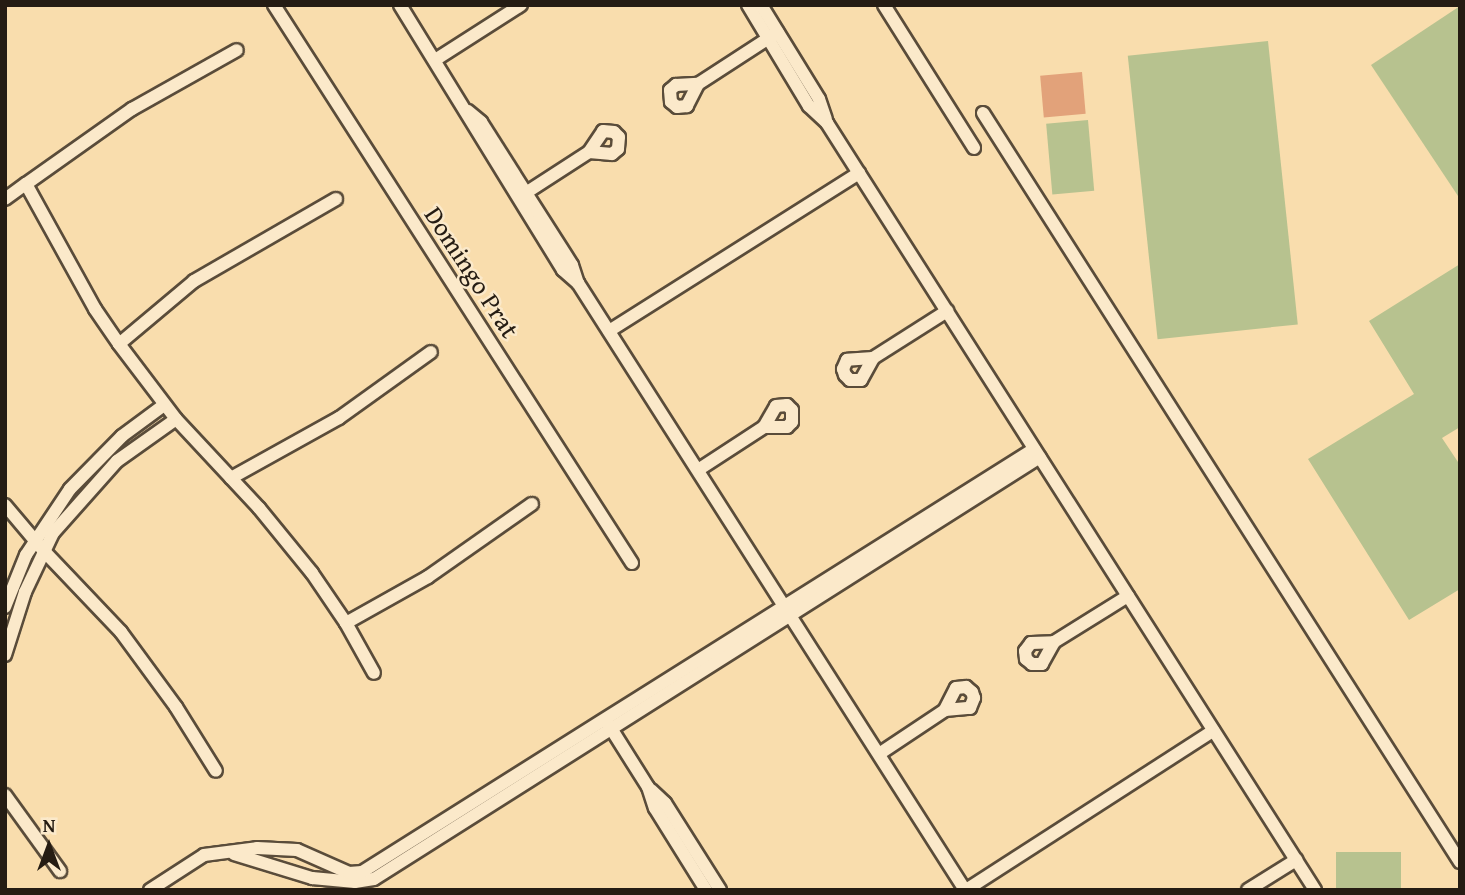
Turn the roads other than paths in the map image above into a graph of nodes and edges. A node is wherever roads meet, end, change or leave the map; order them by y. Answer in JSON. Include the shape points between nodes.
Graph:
{"nodes":[{"id":1,"x":274,"y":5,"type":"edge"},
{"id":2,"x":400,"y":5,"type":"edge"},
{"id":3,"x":521,"y":5,"type":"edge"},
{"id":4,"x":748,"y":5,"type":"edge"},
{"id":5,"x":761,"y":5,"type":"edge"},
{"id":6,"x":884,"y":5,"type":"edge"},
{"id":7,"x":773,"y":35,"type":"junction"},
{"id":8,"x":237,"y":50,"type":"dead end"},
{"id":9,"x":435,"y":60,"type":"junction"},
{"id":10,"x":698,"y":83,"type":"dead end"},
{"id":11,"x":983,"y":113,"type":"dead end"},
{"id":12,"x":974,"y":148,"type":"dead end"},
{"id":13,"x":589,"y":152,"type":"dead end"},
{"id":14,"x":859,"y":173,"type":"junction"},
{"id":15,"x":26,"y":184,"type":"junction"},
{"id":16,"x":522,"y":196,"type":"junction"},
{"id":17,"x":5,"y":199,"type":"edge"},
{"id":18,"x":336,"y":199,"type":"dead end"},
{"id":19,"x":947,"y":311,"type":"junction"},
{"id":20,"x":609,"y":331,"type":"junction"},
{"id":21,"x":119,"y":344,"type":"junction"},
{"id":22,"x":431,"y":352,"type":"dead end"},
{"id":23,"x":873,"y":358,"type":"dead end"},
{"id":24,"x":164,"y":405,"type":"junction"},
{"id":25,"x":176,"y":419,"type":"junction"},
{"id":26,"x":764,"y":427,"type":"dead end"},
{"id":27,"x":1037,"y":453,"type":"junction"},
{"id":28,"x":698,"y":470,"type":"junction"},
{"id":29,"x":230,"y":478,"type":"junction"},
{"id":30,"x":5,"y":505,"type":"edge"},
{"id":31,"x":532,"y":505,"type":"dead end"},
{"id":32,"x":39,"y":545,"type":"junction"},
{"id":33,"x":632,"y":563,"type":"dead end"},
{"id":34,"x":1128,"y":596,"type":"junction"},
{"id":35,"x":5,"y":607,"type":"edge"},
{"id":36,"x":788,"y":610,"type":"junction"},
{"id":37,"x":346,"y":623,"type":"junction"},
{"id":38,"x":1054,"y":642,"type":"dead end"},
{"id":39,"x":5,"y":655,"type":"edge"},
{"id":40,"x":374,"y":673,"type":"dead end"},
{"id":41,"x":945,"y":710,"type":"dead end"},
{"id":42,"x":608,"y":724,"type":"junction"},
{"id":43,"x":1213,"y":731,"type":"junction"},
{"id":44,"x":879,"y":754,"type":"junction"},
{"id":45,"x":216,"y":771,"type":"dead end"},
{"id":46,"x":5,"y":795,"type":"edge"},
{"id":47,"x":223,"y":851,"type":"junction"},
{"id":48,"x":1296,"y":860,"type":"junction"},
{"id":49,"x":1460,"y":862,"type":"edge"},
{"id":50,"x":60,"y":871,"type":"dead end"},
{"id":51,"x":374,"y":879,"type":"edge"},
{"id":52,"x":707,"y":887,"type":"edge"},
{"id":53,"x":1313,"y":888,"type":"edge"},
{"id":54,"x":150,"y":890,"type":"edge"},
{"id":55,"x":966,"y":890,"type":"edge"},
{"id":56,"x":1248,"y":890,"type":"edge"}],
"edges":[{"from":1,"to":33,"type":"street","name":"Domingo Prat"},
{"from":2,"to":9,"type":"street"},
{"from":3,"to":9,"type":"street"},
{"from":4,"to":7,"type":"street"},
{"from":5,"to":7,"type":"street"},
{"from":6,"to":12,"type":"street"},
{"from":7,"to":10,"type":"street"},
{"from":7,"to":14,"type":"street","via":[[819,99],[827,123]]},
{"from":8,"to":15,"type":"street","via":[[132,109]]},
{"from":9,"to":16,"type":"street","via":[[467,110],[481,122]]},
{"from":11,"to":49,"type":"street"},
{"from":13,"to":16,"type":"street"},
{"from":14,"to":19,"type":"street"},
{"from":14,"to":20,"type":"street"},
{"from":15,"to":17,"type":"street"},
{"from":15,"to":21,"type":"street","via":[[88,298]]},
{"from":16,"to":20,"type":"street","via":[[572,265],[578,283]]},
{"from":18,"to":21,"type":"street","via":[[194,281]]},
{"from":19,"to":23,"type":"street"},
{"from":19,"to":27,"type":"street"},
{"from":20,"to":28,"type":"street"},
{"from":21,"to":24,"type":"street"},
{"from":22,"to":29,"type":"street","via":[[339,418]]},
{"from":24,"to":25,"type":"street"},
{"from":24,"to":32,"type":"street","via":[[93,463],[70,489]]},
{"from":25,"to":29,"type":"street"},
{"from":25,"to":32,"type":"street","via":[[138,444],[99,479]]},
{"from":26,"to":28,"type":"street"},
{"from":27,"to":34,"type":"street"},
{"from":27,"to":36,"type":"street"},
{"from":28,"to":36,"type":"street"},
{"from":29,"to":37,"type":"street","via":[[286,540]]},
{"from":30,"to":32,"type":"street"},
{"from":31,"to":37,"type":"street","via":[[428,577]]},
{"from":32,"to":35,"type":"street"},
{"from":32,"to":39,"type":"street"},
{"from":32,"to":45,"type":"street","via":[[121,632]]},
{"from":34,"to":38,"type":"street"},
{"from":34,"to":43,"type":"street"},
{"from":36,"to":42,"type":"street"},
{"from":36,"to":44,"type":"street"},
{"from":37,"to":40,"type":"street"},
{"from":41,"to":44,"type":"street"},
{"from":42,"to":51,"type":"street"},
{"from":42,"to":52,"type":"street","via":[[648,787],[665,803]]},
{"from":43,"to":48,"type":"street"},
{"from":43,"to":55,"type":"street"},
{"from":44,"to":55,"type":"street"},
{"from":46,"to":50,"type":"street"},
{"from":47,"to":51,"type":"street","via":[[312,878]]},
{"from":47,"to":51,"type":"street","via":[[297,850]]},
{"from":47,"to":54,"type":"street","via":[[204,855]]},
{"from":48,"to":53,"type":"street"},
{"from":48,"to":56,"type":"street"}]}
